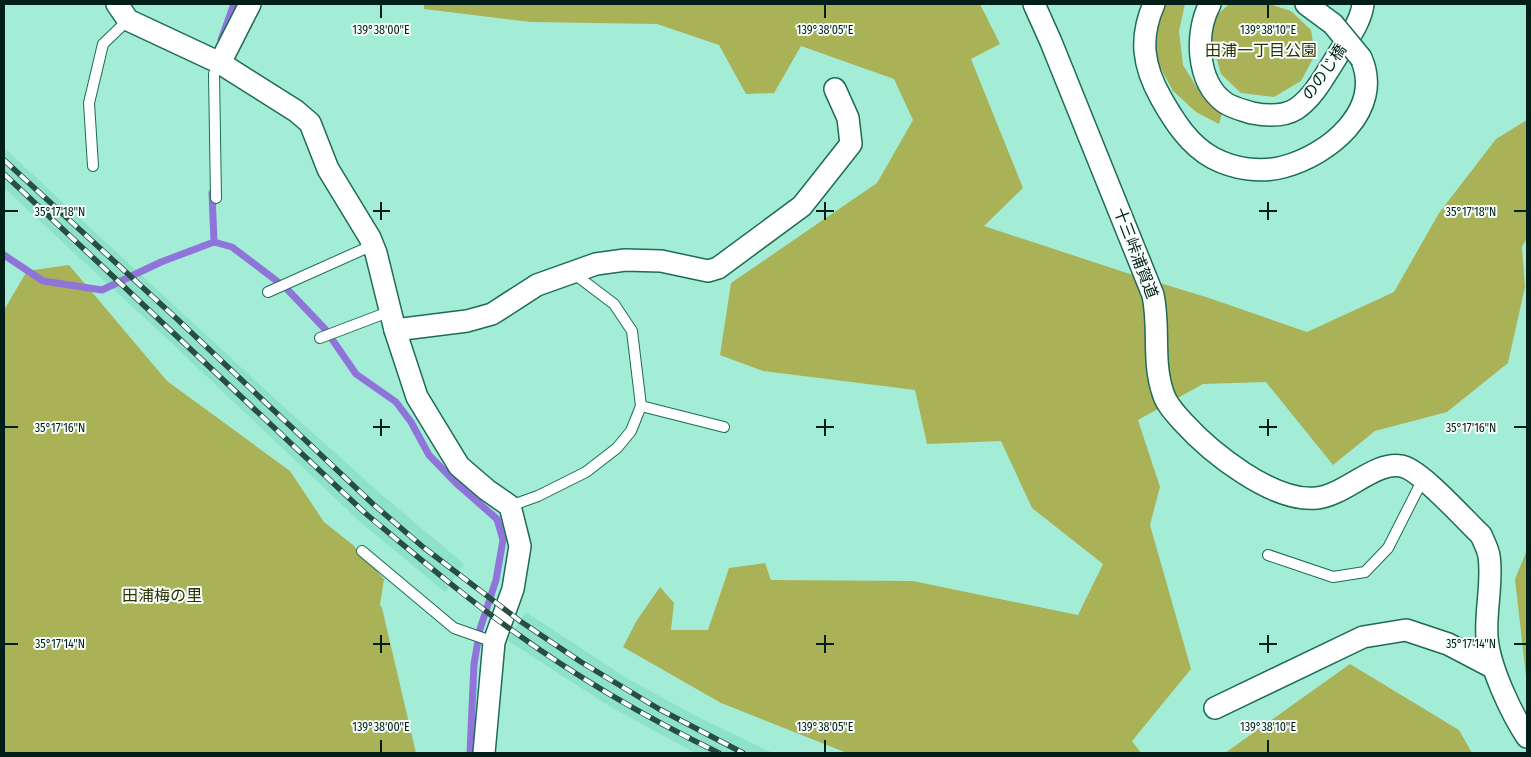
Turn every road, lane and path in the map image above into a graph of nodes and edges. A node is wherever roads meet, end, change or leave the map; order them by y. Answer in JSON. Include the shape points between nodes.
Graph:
{"nodes":[{"id":1,"x":250,"y":4,"type":"edge"},
{"id":2,"x":1034,"y":4,"type":"edge"},
{"id":3,"x":1154,"y":4,"type":"edge"},
{"id":4,"x":1210,"y":4,"type":"edge"},
{"id":5,"x":1306,"y":4,"type":"edge"},
{"id":6,"x":1363,"y":4,"type":"edge"},
{"id":7,"x":122,"y":12,"type":"edge"},
{"id":8,"x":220,"y":63,"type":"junction"},
{"id":9,"x":835,"y":89,"type":"dead end"},
{"id":10,"x":93,"y":166,"type":"dead end"},
{"id":11,"x":216,"y":198,"type":"dead end"},
{"id":12,"x":373,"y":245,"type":"junction"},
{"id":13,"x":572,"y":272,"type":"junction"},
{"id":14,"x":268,"y":292,"type":"dead end"},
{"id":15,"x":393,"y":321,"type":"junction"},
{"id":16,"x":320,"y":338,"type":"dead end"},
{"id":17,"x":641,"y":406,"type":"junction"},
{"id":18,"x":724,"y":427,"type":"dead end"},
{"id":19,"x":1423,"y":479,"type":"junction"},
{"id":20,"x":510,"y":506,"type":"junction"},
{"id":21,"x":362,"y":551,"type":"dead end"},
{"id":22,"x":1268,"y":556,"type":"dead end"},
{"id":23,"x":494,"y":642,"type":"junction"},
{"id":24,"x":1492,"y":667,"type":"junction"},
{"id":25,"x":1215,"y":708,"type":"dead end"},
{"id":26,"x":1527,"y":737,"type":"edge"},
{"id":27,"x":484,"y":753,"type":"edge"}],
"edges":[{"from":1,"to":8,"type":"street"},
{"from":2,"to":19,"type":"street","name":"十三峠浦賀道","via":[[1154,295],[1157,370],[1164,396],[1173,411],[1195,436],[1232,466],[1258,482],[1290,495],[1303,498],[1331,495],[1390,466],[1409,468]]},
{"from":3,"to":5,"type":"street","name":"ののじ橋","bridge":true,"via":[[1147,21],[1145,58],[1156,89],[1175,122],[1196,146],[1212,158],[1244,169],[1282,167],[1304,159],[1339,138],[1349,128],[1365,100],[1366,70],[1361,58],[1333,24]]},
{"from":4,"to":6,"type":"street","name":"ののじ橋","via":[[1201,35],[1204,72],[1209,84],[1225,103],[1267,116],[1294,110],[1307,101],[1358,21]]},
{"from":7,"to":8,"type":"street"},
{"from":7,"to":10,"type":"lane","via":[[103,44],[89,104]]},
{"from":8,"to":11,"type":"lane","via":[[214,74]]},
{"from":8,"to":12,"type":"street","via":[[310,123],[328,169]]},
{"from":9,"to":13,"type":"street","via":[[848,118],[851,144],[802,206],[718,268],[708,271],[661,261],[625,260],[596,264]]},
{"from":12,"to":14,"type":"lane"},
{"from":12,"to":15,"type":"street"},
{"from":13,"to":15,"type":"street","via":[[537,285],[492,314],[467,321]]},
{"from":13,"to":17,"type":"lane","via":[[614,304],[632,331]]},
{"from":15,"to":16,"type":"lane"},
{"from":15,"to":20,"type":"street","via":[[417,397],[453,457],[459,466]]},
{"from":17,"to":18,"type":"lane"},
{"from":17,"to":20,"type":"lane","via":[[631,431],[617,448],[586,472]]},
{"from":19,"to":22,"type":"lane","via":[[1388,548],[1365,572],[1333,576]]},
{"from":19,"to":24,"type":"street","name":"十三峠浦賀道","via":[[1481,535],[1486,545],[1490,569],[1487,639]]},
{"from":20,"to":23,"type":"street","via":[[520,546],[513,589]]},
{"from":21,"to":23,"type":"lane","via":[[454,628]]},
{"from":23,"to":27,"type":"street"},
{"from":24,"to":25,"type":"street","via":[[1448,644],[1406,630],[1363,637]]},
{"from":24,"to":26,"type":"street","name":"十三峠浦賀道"}]}
